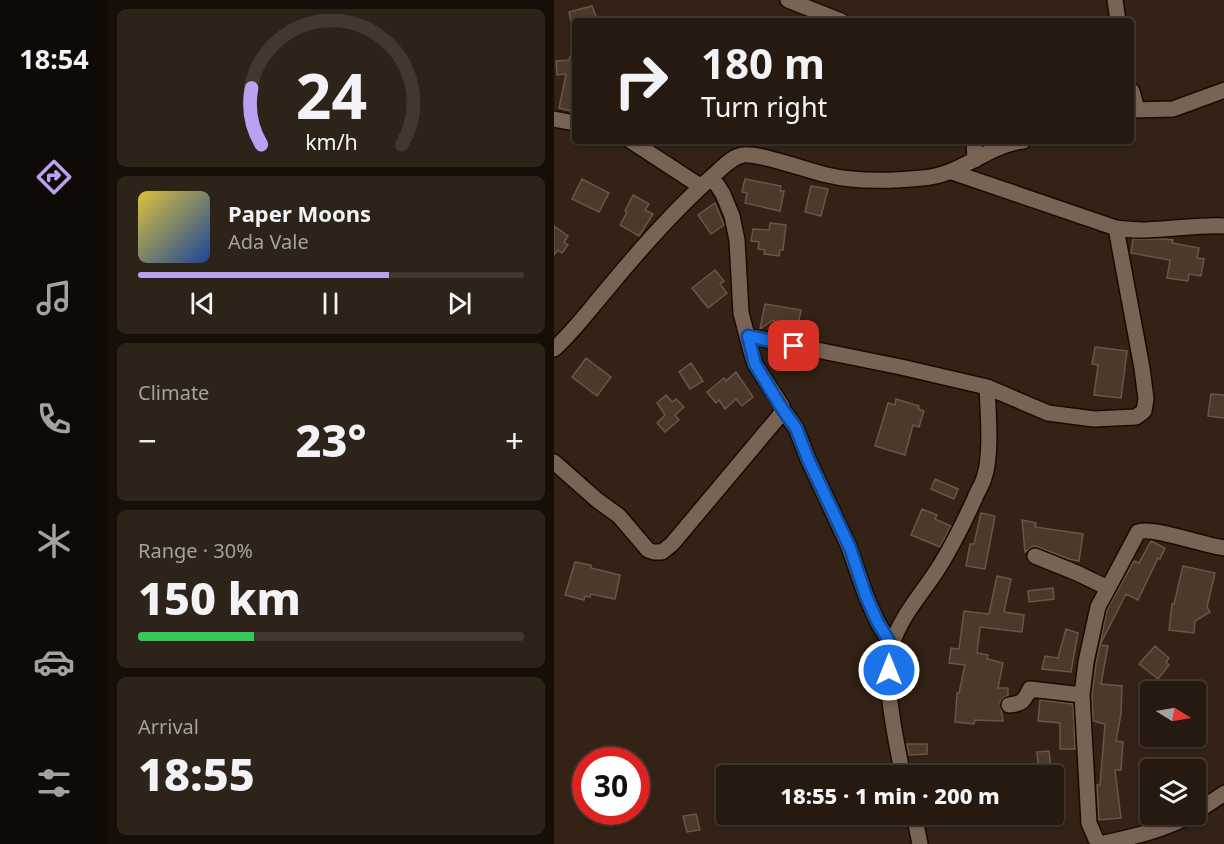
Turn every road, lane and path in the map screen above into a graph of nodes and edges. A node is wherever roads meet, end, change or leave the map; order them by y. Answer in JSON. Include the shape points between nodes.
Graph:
{"nodes":[{"id":1,"x":788,"y":0,"type":"edge"},
{"id":2,"x":1115,"y":0,"type":"edge"},
{"id":3,"x":833,"y":18,"type":"edge"},
{"id":4,"x":1118,"y":18,"type":"edge"},
{"id":5,"x":1224,"y":90,"type":"edge"},
{"id":6,"x":1134,"y":110,"type":"edge"},
{"id":7,"x":554,"y":120,"type":"edge"},
{"id":8,"x":572,"y":123,"type":"edge"},
{"id":9,"x":637,"y":144,"type":"edge"},
{"id":10,"x":974,"y":144,"type":"edge"},
{"id":11,"x":1012,"y":144,"type":"edge"},
{"id":12,"x":975,"y":160,"type":"junction"},
{"id":13,"x":952,"y":172,"type":"junction"},
{"id":14,"x":706,"y":181,"type":"junction"},
{"id":15,"x":1224,"y":226,"type":"edge"},
{"id":16,"x":1116,"y":228,"type":"junction"},
{"id":17,"x":748,"y":336,"type":"junction"},
{"id":18,"x":554,"y":349,"type":"edge"},
{"id":19,"x":987,"y":387,"type":"junction"},
{"id":20,"x":783,"y":410,"type":"junction"},
{"id":21,"x":554,"y":462,"type":"edge"},
{"id":22,"x":1224,"y":548,"type":"edge"},
{"id":23,"x":1035,"y":556,"type":"dead end"},
{"id":24,"x":1108,"y":588,"type":"junction"},
{"id":25,"x":892,"y":646,"type":"junction"},
{"id":26,"x":1082,"y":695,"type":"junction"},
{"id":27,"x":1009,"y":705,"type":"dead end"},
{"id":28,"x":901,"y":765,"type":"edge"},
{"id":29,"x":1224,"y":793,"type":"edge"},
{"id":30,"x":1206,"y":805,"type":"edge"},
{"id":31,"x":916,"y":825,"type":"edge"},
{"id":32,"x":1168,"y":825,"type":"edge"},
{"id":33,"x":920,"y":844,"type":"edge"},
{"id":34,"x":1099,"y":844,"type":"edge"}],
"edges":[{"from":1,"to":3,"type":"street"},
{"from":2,"to":4,"type":"street"},
{"from":5,"to":6,"type":"street","via":[[1173,109]]},
{"from":7,"to":8,"type":"street"},
{"from":9,"to":14,"type":"street"},
{"from":10,"to":12,"type":"street"},
{"from":11,"to":12,"type":"street"},
{"from":12,"to":13,"type":"street"},
{"from":13,"to":14,"type":"street","via":[[924,178],[829,176],[743,154]]},
{"from":13,"to":16,"type":"street"},
{"from":14,"to":17,"type":"street","via":[[723,194],[732,216],[741,313]]},
{"from":14,"to":18,"type":"street"},
{"from":15,"to":16,"type":"street"},
{"from":16,"to":19,"type":"street","via":[[1142,368],[1144,411],[1136,417],[1094,418],[1049,413]]},
{"from":17,"to":19,"type":"street"},
{"from":17,"to":20,"type":"street","via":[[755,364]]},
{"from":19,"to":25,"type":"street","via":[[985,477],[954,542],[908,610]]},
{"from":20,"to":21,"type":"street","via":[[662,552],[648,550],[619,516]]},
{"from":20,"to":25,"type":"street","via":[[796,428],[850,548],[877,621]]},
{"from":22,"to":24,"type":"street","via":[[1144,530],[1138,532]]},
{"from":23,"to":24,"type":"street"},
{"from":24,"to":26,"type":"street","via":[[1098,608]]},
{"from":25,"to":28,"type":"street","via":[[890,694]]},
{"from":26,"to":27,"type":"street","via":[[1036,688],[1030,689],[1020,704]]},
{"from":26,"to":34,"type":"street","via":[[1089,823]]},
{"from":29,"to":30,"type":"street"},
{"from":31,"to":33,"type":"street"},
{"from":32,"to":34,"type":"street"}]}
